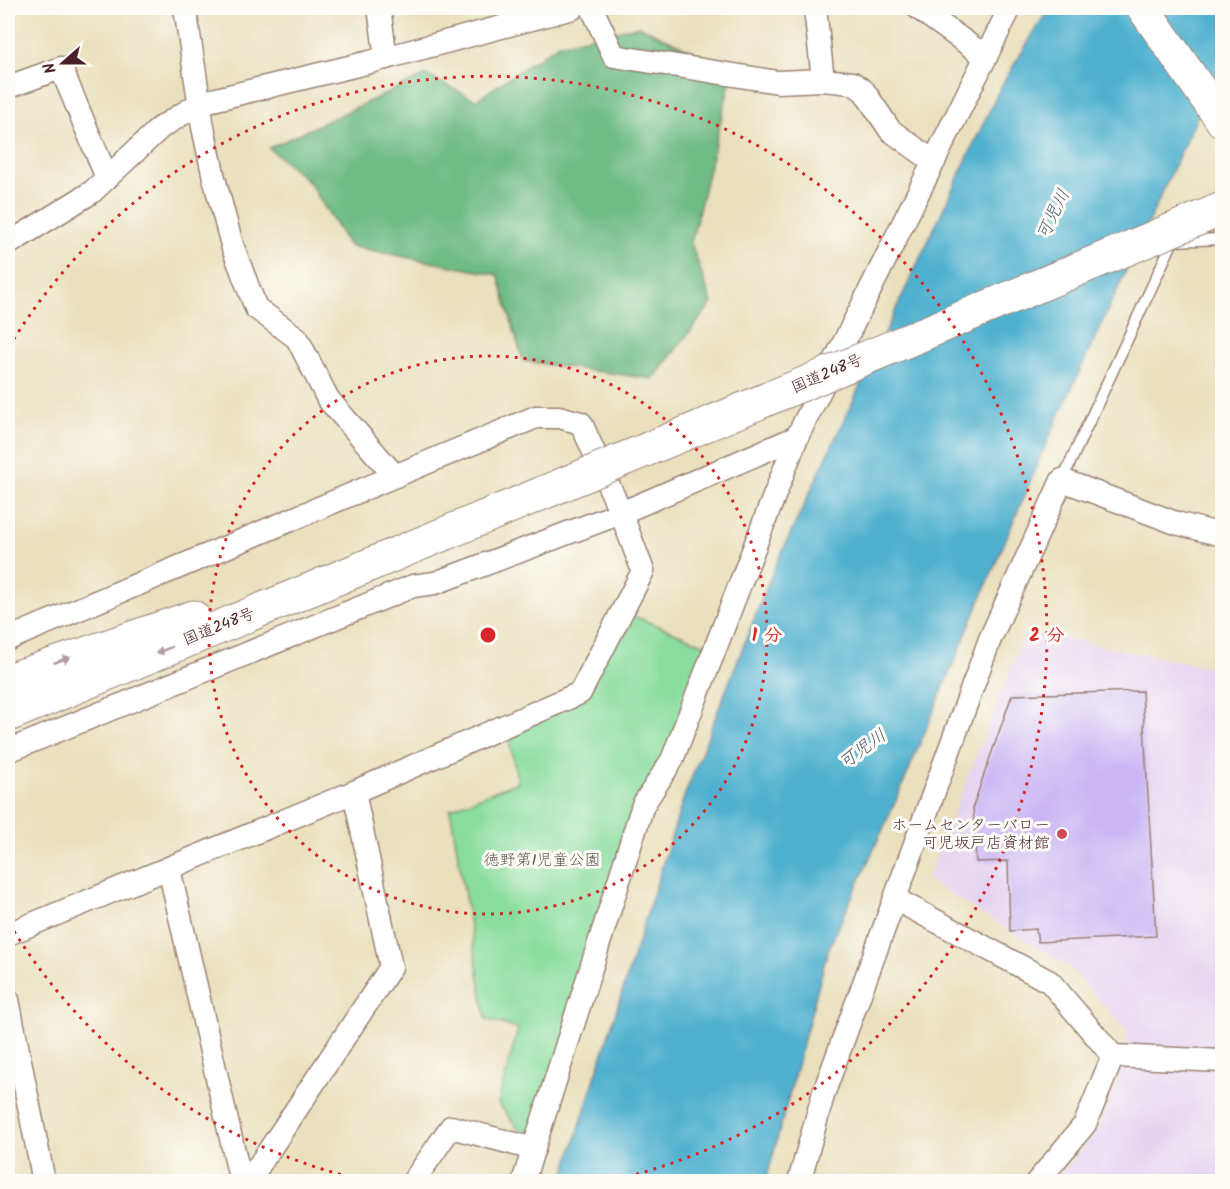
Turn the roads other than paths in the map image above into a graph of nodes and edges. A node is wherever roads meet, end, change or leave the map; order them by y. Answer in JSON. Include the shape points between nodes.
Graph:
{"nodes":[{"id":1,"x":185,"y":8,"type":"edge"},
{"id":2,"x":379,"y":8,"type":"edge"},
{"id":3,"x":573,"y":8,"type":"edge"},
{"id":4,"x":592,"y":8,"type":"edge"},
{"id":5,"x":815,"y":8,"type":"edge"},
{"id":6,"x":918,"y":8,"type":"edge"},
{"id":7,"x":1010,"y":8,"type":"edge"},
{"id":8,"x":1143,"y":8,"type":"edge"},
{"id":9,"x":986,"y":57,"type":"junction"},
{"id":10,"x":386,"y":58,"type":"junction"},
{"id":11,"x":823,"y":80,"type":"junction"},
{"id":12,"x":8,"y":87,"type":"edge"},
{"id":13,"x":200,"y":103,"type":"junction"},
{"id":14,"x":1222,"y":121,"type":"edge"},
{"id":15,"x":934,"y":162,"type":"junction"},
{"id":16,"x":107,"y":178,"type":"junction"},
{"id":17,"x":1222,"y":209,"type":"edge"},
{"id":18,"x":1222,"y":239,"type":"edge"},
{"id":19,"x":8,"y":244,"type":"edge"},
{"id":20,"x":797,"y":437,"type":"junction"},
{"id":21,"x":395,"y":476,"type":"junction"},
{"id":22,"x":1062,"y":480,"type":"junction"},
{"id":23,"x":621,"y":513,"type":"junction"},
{"id":24,"x":1222,"y":535,"type":"edge"},
{"id":25,"x":431,"y":539,"type":"junction"},
{"id":26,"x":8,"y":639,"type":"edge"},
{"id":27,"x":8,"y":680,"type":"edge"},
{"id":28,"x":8,"y":715,"type":"edge"},
{"id":29,"x":8,"y":751,"type":"edge"},
{"id":30,"x":354,"y":792,"type":"junction"},
{"id":31,"x":169,"y":869,"type":"junction"},
{"id":32,"x":895,"y":899,"type":"junction"},
{"id":33,"x":8,"y":934,"type":"edge"},
{"id":34,"x":8,"y":1000,"type":"edge"},
{"id":35,"x":1113,"y":1056,"type":"junction"},
{"id":36,"x":1222,"y":1061,"type":"edge"},
{"id":37,"x":534,"y":1149,"type":"junction"},
{"id":38,"x":44,"y":1182,"type":"edge"},
{"id":39,"x":241,"y":1182,"type":"edge"},
{"id":40,"x":248,"y":1182,"type":"edge"},
{"id":41,"x":413,"y":1182,"type":"edge"},
{"id":42,"x":523,"y":1182,"type":"edge"},
{"id":43,"x":799,"y":1182,"type":"edge"},
{"id":44,"x":1037,"y":1182,"type":"edge"}],
"edges":[{"from":1,"to":13,"type":"street"},
{"from":2,"to":10,"type":"street"},
{"from":3,"to":10,"type":"street"},
{"from":4,"to":11,"type":"street","via":[[614,56],[778,82]]},
{"from":5,"to":11,"type":"street"},
{"from":6,"to":9,"type":"street"},
{"from":7,"to":9,"type":"street"},
{"from":8,"to":14,"type":"main road"},
{"from":9,"to":15,"type":"street"},
{"from":10,"to":13,"type":"street"},
{"from":11,"to":15,"type":"street","via":[[853,83],[864,91],[890,130]]},
{"from":12,"to":16,"type":"street","via":[[61,68]]},
{"from":13,"to":16,"type":"street","via":[[160,128]]},
{"from":13,"to":21,"type":"street","via":[[232,245],[256,308],[297,338],[328,399]]},
{"from":15,"to":20,"type":"street"},
{"from":16,"to":19,"type":"street","via":[[92,192]]},
{"from":17,"to":25,"type":"highway","name":"国道248号","bridge":true},
{"from":18,"to":22,"type":"lane","via":[[1173,241]]},
{"from":20,"to":23,"type":"street"},
{"from":20,"to":37,"type":"street","via":[[672,760],[643,805]]},
{"from":21,"to":23,"type":"street","via":[[536,417],[559,417],[581,423]]},
{"from":21,"to":26,"type":"street"},
{"from":22,"to":24,"type":"street","via":[[1176,523]]},
{"from":22,"to":32,"type":"street","via":[[990,639]]},
{"from":23,"to":29,"type":"street","via":[[435,583],[413,586]]},
{"from":23,"to":30,"type":"street","via":[[643,571],[580,693]]},
{"from":27,"to":25,"type":"highway","name":"国道248号","one_way":true},
{"from":25,"to":28,"type":"highway","name":"国道248号","one_way":true},
{"from":30,"to":31,"type":"street"},
{"from":30,"to":40,"type":"street","via":[[391,967]]},
{"from":31,"to":33,"type":"street"},
{"from":31,"to":39,"type":"street"},
{"from":32,"to":35,"type":"street","via":[[1050,982]]},
{"from":32,"to":43,"type":"street","via":[[824,1092]]},
{"from":34,"to":38,"type":"street"},
{"from":35,"to":36,"type":"street"},
{"from":35,"to":44,"type":"street","via":[[1085,1124]]},
{"from":37,"to":41,"type":"street","via":[[451,1127]]},
{"from":37,"to":42,"type":"street"}]}
